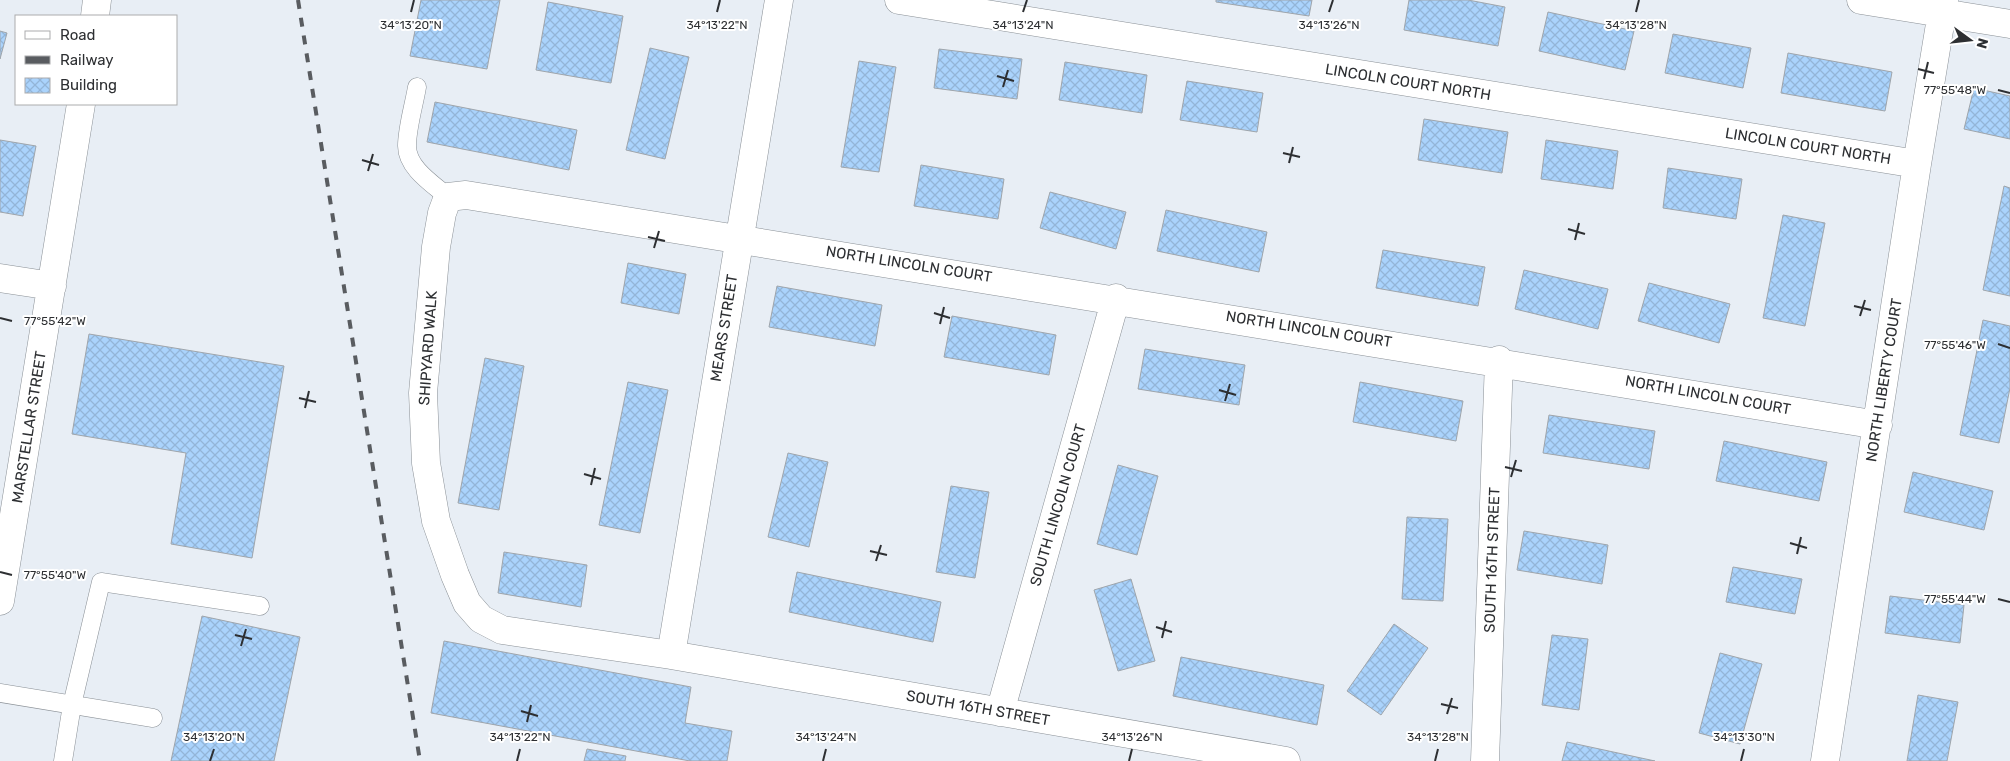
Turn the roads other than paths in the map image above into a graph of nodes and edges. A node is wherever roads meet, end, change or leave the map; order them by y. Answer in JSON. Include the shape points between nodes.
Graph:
{"nodes":[{"id":1,"x":97,"y":0,"type":"edge"},
{"id":2,"x":779,"y":0,"type":"edge"},
{"id":3,"x":899,"y":0,"type":"edge"},
{"id":4,"x":1860,"y":0,"type":"edge"},
{"id":5,"x":1943,"y":7,"type":"edge"},
{"id":6,"x":95,"y":15,"type":"edge"},
{"id":7,"x":2010,"y":24,"type":"edge"},
{"id":8,"x":417,"y":87,"type":"dead end"},
{"id":9,"x":81,"y":105,"type":"edge"},
{"id":10,"x":1917,"y":164,"type":"junction"},
{"id":11,"x":448,"y":197,"type":"junction"},
{"id":12,"x":739,"y":236,"type":"junction"},
{"id":13,"x":0,"y":278,"type":"edge"},
{"id":14,"x":52,"y":286,"type":"junction"},
{"id":15,"x":1116,"y":298,"type":"junction"},
{"id":16,"x":1499,"y":360,"type":"junction"},
{"id":17,"x":1878,"y":425,"type":"junction"},
{"id":18,"x":2,"y":572,"type":"edge"},
{"id":19,"x":0,"y":601,"type":"edge"},
{"id":20,"x":260,"y":606,"type":"dead end"},
{"id":21,"x":671,"y":655,"type":"junction"},
{"id":22,"x":0,"y":693,"type":"edge"},
{"id":23,"x":72,"y":705,"type":"junction"},
{"id":24,"x":1000,"y":712,"type":"junction"},
{"id":25,"x":153,"y":718,"type":"dead end"},
{"id":26,"x":62,"y":761,"type":"edge"},
{"id":27,"x":1286,"y":761,"type":"edge"},
{"id":28,"x":1485,"y":761,"type":"edge"},
{"id":29,"x":1825,"y":761,"type":"edge"}],
"edges":[{"from":1,"to":6,"type":"street"},
{"from":2,"to":12,"type":"street","name":"MEARS STREET"},
{"from":3,"to":10,"type":"street","name":"LINCOLN COURT NORTH"},
{"from":4,"to":5,"type":"street"},
{"from":5,"to":7,"type":"street"},
{"from":5,"to":10,"type":"street","name":"NORTH LIBERTY COURT"},
{"from":8,"to":11,"type":"lane","via":[[407,147],[412,163]]},
{"from":9,"to":14,"type":"street","name":"MARSTELLAR STREET"},
{"from":10,"to":17,"type":"street","name":"NORTH LIBERTY COURT"},
{"from":11,"to":12,"type":"street","via":[[466,195]]},
{"from":11,"to":21,"type":"street","name":"SHIPYARD WALK","via":[[436,247],[423,393],[426,463],[436,521],[454,576],[467,603],[482,619],[502,630]]},
{"from":12,"to":15,"type":"street","name":"NORTH LINCOLN COURT"},
{"from":12,"to":21,"type":"street","name":"MEARS STREET"},
{"from":13,"to":14,"type":"street"},
{"from":14,"to":18,"type":"street","name":"MARSTELLAR STREET"},
{"from":15,"to":16,"type":"street","name":"NORTH LINCOLN COURT"},
{"from":15,"to":24,"type":"street","name":"SOUTH LINCOLN COURT"},
{"from":16,"to":17,"type":"street","name":"NORTH LINCOLN COURT"},
{"from":16,"to":28,"type":"street","name":"SOUTH 16TH STREET"},
{"from":17,"to":29,"type":"street","name":"NORTH LIBERTY COURT"},
{"from":18,"to":19,"type":"street","name":"MARSTELLAR STREET"},
{"from":20,"to":23,"type":"lane","via":[[101,582]]},
{"from":21,"to":24,"type":"street","name":"SOUTH 16TH STREET"},
{"from":22,"to":23,"type":"lane"},
{"from":23,"to":25,"type":"lane"},
{"from":23,"to":26,"type":"lane"},
{"from":24,"to":27,"type":"street","name":"SOUTH 16TH STREET"}]}
